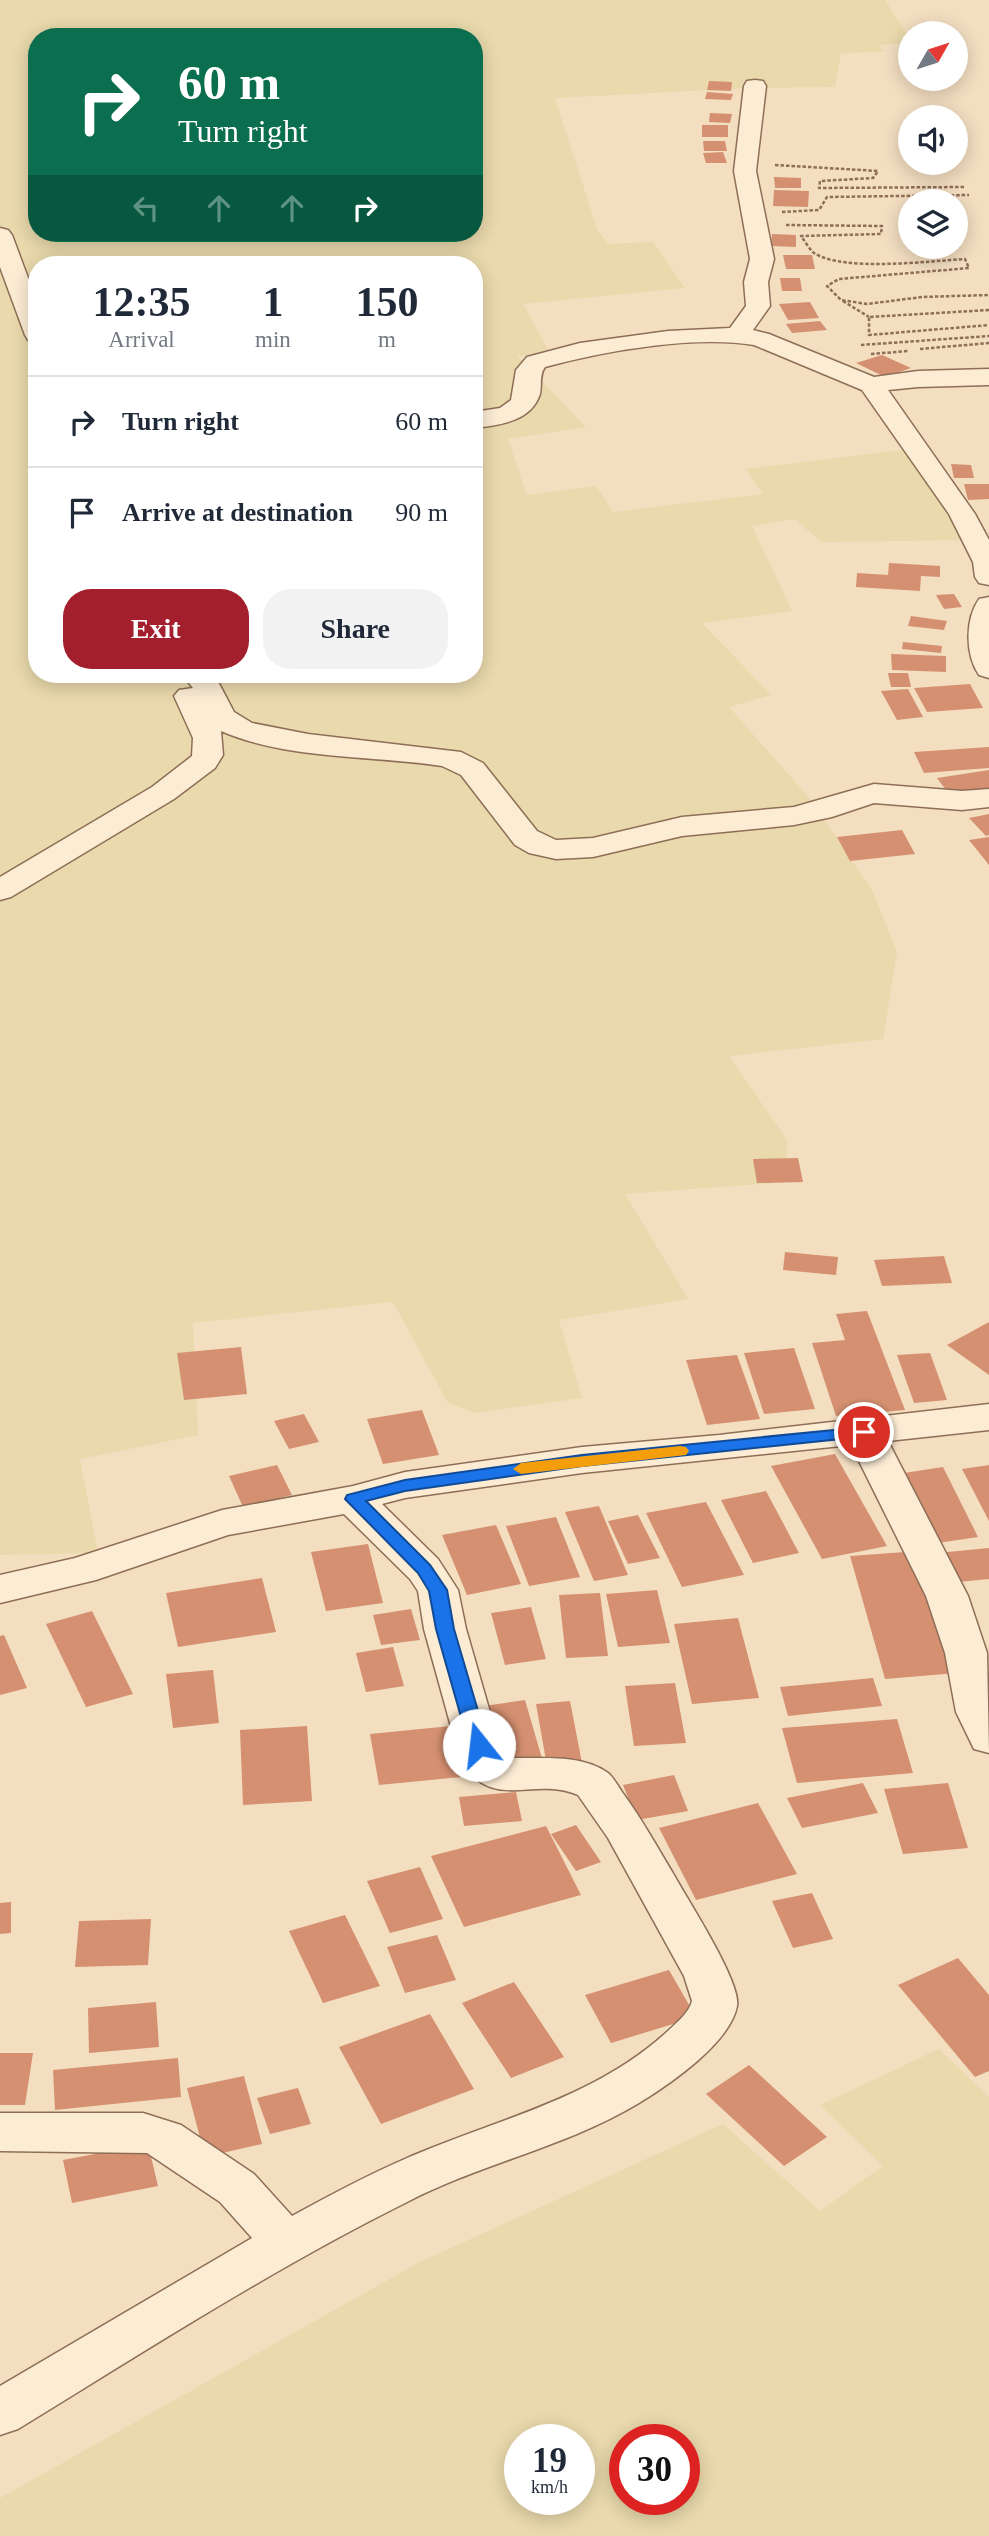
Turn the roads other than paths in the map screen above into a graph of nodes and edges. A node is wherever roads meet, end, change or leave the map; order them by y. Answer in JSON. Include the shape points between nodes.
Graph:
{"nodes":[{"id":1,"x":755,"y":86,"type":"dead end"},
{"id":2,"x":0,"y":235,"type":"edge"},
{"id":3,"x":28,"y":311,"type":"edge"},
{"id":4,"x":737,"y":335,"type":"junction"},
{"id":5,"x":989,"y":377,"type":"edge"},
{"id":6,"x":871,"y":385,"type":"junction"},
{"id":7,"x":483,"y":419,"type":"edge"},
{"id":8,"x":989,"y":577,"type":"edge"},
{"id":9,"x":988,"y":613,"type":"edge"},
{"id":10,"x":989,"y":669,"type":"edge"},
{"id":11,"x":190,"y":683,"type":"edge"},
{"id":12,"x":205,"y":683,"type":"edge"},
{"id":13,"x":989,"y":798,"type":"edge"},
{"id":14,"x":0,"y":890,"type":"edge"},
{"id":15,"x":989,"y":1417,"type":"edge"},
{"id":16,"x":864,"y":1432,"type":"junction"},
{"id":17,"x":353,"y":1499,"type":"junction"},
{"id":18,"x":0,"y":1590,"type":"edge"},
{"id":19,"x":989,"y":1738,"type":"edge"},
{"id":20,"x":0,"y":2132,"type":"edge"},
{"id":21,"x":286,"y":2242,"type":"junction"},
{"id":22,"x":0,"y":2413,"type":"edge"}],
"edges":[{"from":1,"to":4,"type":"street","via":[[745,171],[762,265],[755,282],[758,306]]},
{"from":2,"to":3,"type":"street"},
{"from":4,"to":6,"type":"street","via":[[760,339]]},
{"from":4,"to":7,"type":"street","via":[[668,338],[545,359],[531,365],[530,388],[521,407]]},
{"from":5,"to":6,"type":"street"},
{"from":6,"to":8,"type":"street","via":[[962,514],[987,562]]},
{"from":9,"to":10,"type":"street","via":[[983,640]]},
{"from":11,"to":14,"type":"street","via":[[210,741],[208,757],[163,793]]},
{"from":12,"to":13,"type":"street","via":[[221,716],[244,730],[309,743],[437,755],[460,762],[471,769],[526,838],[551,851],[731,820],[813,813],[864,795],[944,801]]},
{"from":15,"to":16,"type":"street"},
{"from":16,"to":17,"type":"street","via":[[582,1460],[405,1485]]},
{"from":16,"to":19,"type":"street","via":[[947,1596],[966,1653],[977,1712]]},
{"from":17,"to":18,"type":"street","via":[[222,1523],[82,1570]]},
{"from":17,"to":21,"type":"street","via":[[424,1569],[438,1590],[487,1767],[498,1774],[577,1777],[599,1790],[624,1827],[715,1996],[713,2010],[669,2057],[601,2102],[396,2184]]},
{"from":20,"to":21,"type":"street","via":[[143,2132],[164,2139],[237,2188]]},
{"from":21,"to":22,"type":"street"}]}
